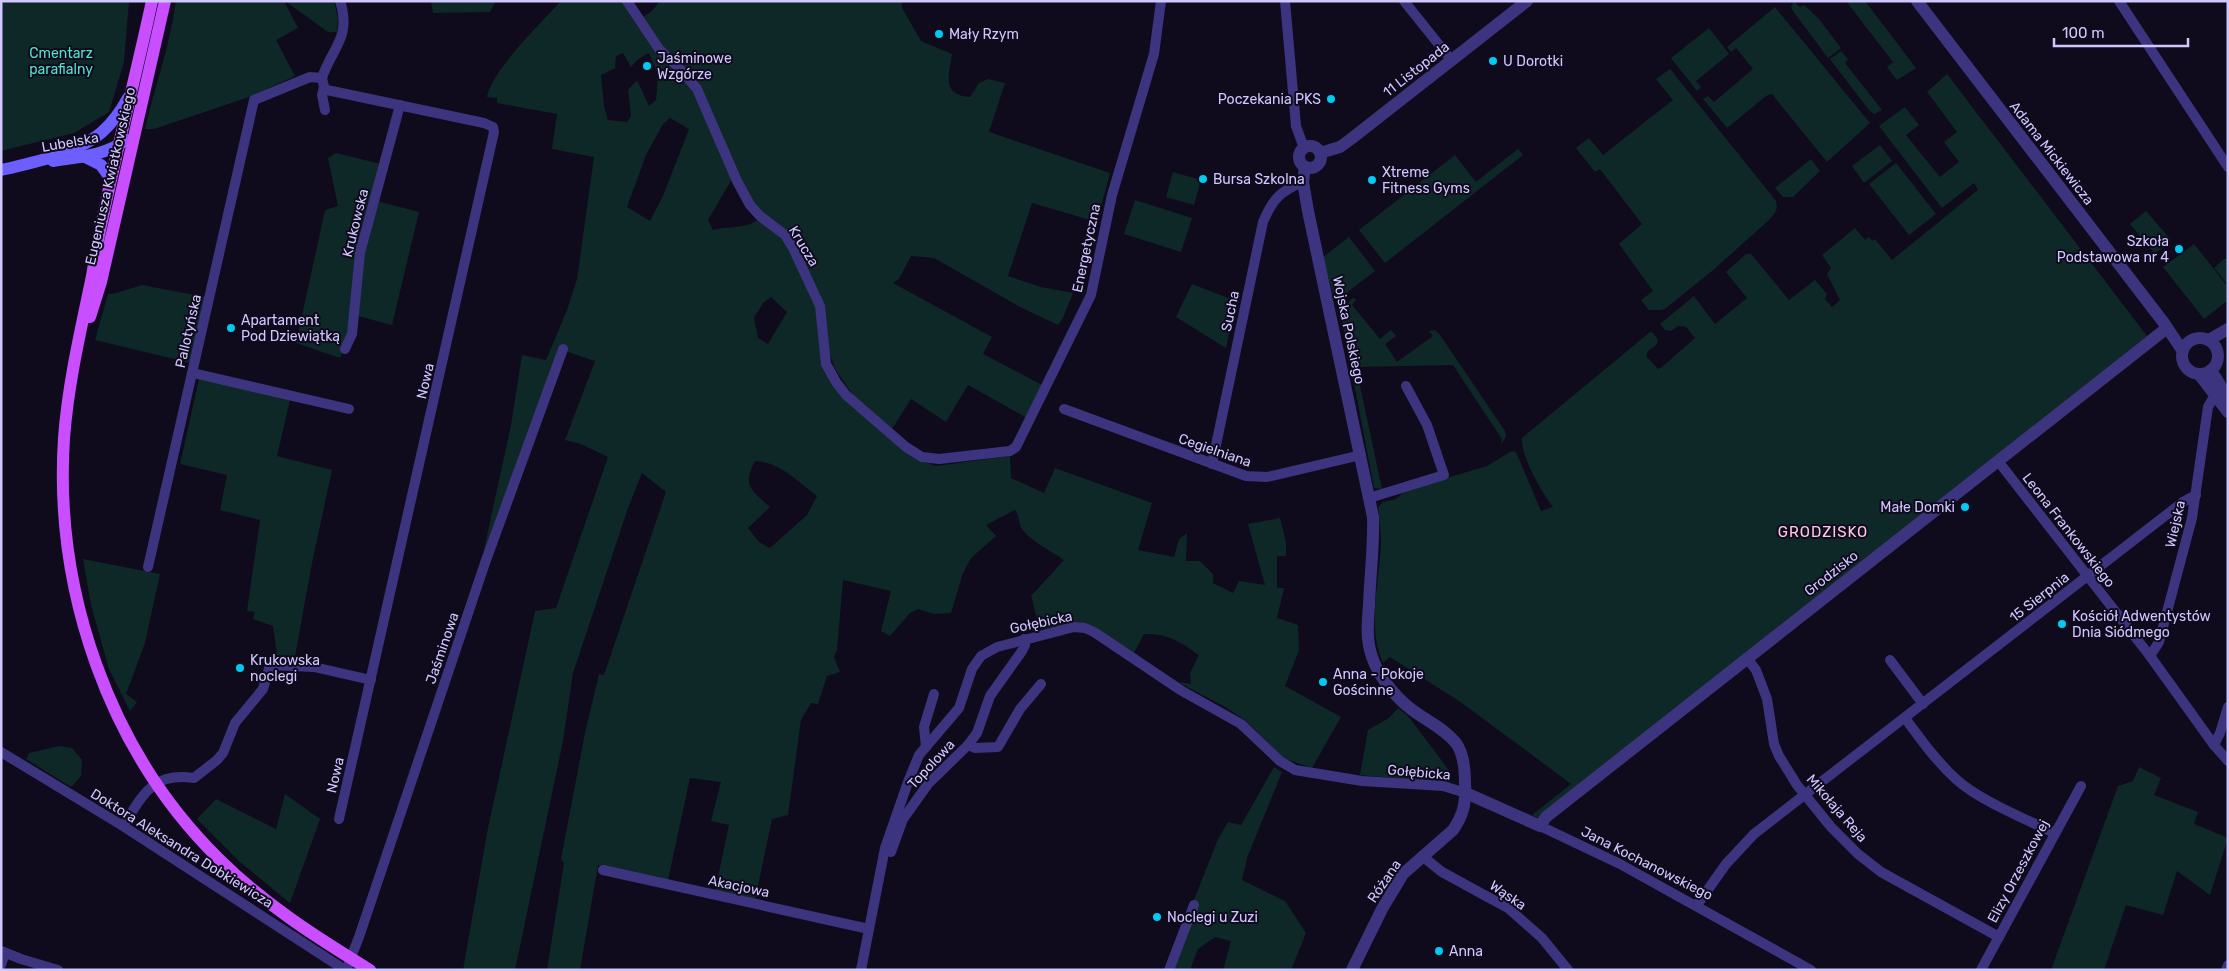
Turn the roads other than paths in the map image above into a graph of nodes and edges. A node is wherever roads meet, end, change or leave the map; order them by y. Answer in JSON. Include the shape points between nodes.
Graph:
{"nodes":[{"id":1,"x":152,"y":1,"type":"edge"},
{"id":2,"x":165,"y":1,"type":"edge"},
{"id":3,"x":340,"y":1,"type":"edge"},
{"id":4,"x":627,"y":1,"type":"edge"},
{"id":5,"x":1161,"y":1,"type":"edge"},
{"id":6,"x":1284,"y":1,"type":"edge"},
{"id":7,"x":1404,"y":1,"type":"edge"},
{"id":8,"x":1527,"y":1,"type":"edge"},
{"id":9,"x":1917,"y":1,"type":"edge"},
{"id":10,"x":2119,"y":1,"type":"edge"},
{"id":11,"x":1452,"y":61,"type":"junction"},
{"id":12,"x":323,"y":83,"type":"junction"},
{"id":13,"x":131,"y":94,"type":"junction"},
{"id":14,"x":400,"y":105,"type":"junction"},
{"id":15,"x":325,"y":110,"type":"dead end"},
{"id":16,"x":134,"y":134,"type":"junction"},
{"id":17,"x":119,"y":146,"type":"junction"},
{"id":18,"x":1304,"y":148,"type":"junction"},
{"id":19,"x":84,"y":151,"type":"junction"},
{"id":20,"x":1320,"y":153,"type":"junction"},
{"id":21,"x":127,"y":164,"type":"junction"},
{"id":22,"x":1305,"y":167,"type":"junction"},
{"id":23,"x":2228,"y":167,"type":"edge"},
{"id":24,"x":1,"y":170,"type":"edge"},
{"id":25,"x":111,"y":179,"type":"junction"},
{"id":26,"x":1303,"y":182,"type":"junction"},
{"id":27,"x":2166,"y":326,"type":"junction"},
{"id":28,"x":2228,"y":329,"type":"edge"},
{"id":29,"x":2228,"y":334,"type":"edge"},
{"id":30,"x":2186,"y":345,"type":"junction"},
{"id":31,"x":2213,"y":345,"type":"junction"},
{"id":32,"x":345,"y":349,"type":"dead end"},
{"id":33,"x":563,"y":349,"type":"dead end"},
{"id":34,"x":77,"y":355,"type":"junction"},
{"id":35,"x":2205,"y":372,"type":"junction"},
{"id":36,"x":193,"y":373,"type":"junction"},
{"id":37,"x":1406,"y":386,"type":"dead end"},
{"id":38,"x":2222,"y":398,"type":"edge"},
{"id":39,"x":349,"y":409,"type":"dead end"},
{"id":40,"x":1064,"y":409,"type":"dead end"},
{"id":41,"x":2228,"y":412,"type":"edge"},
{"id":42,"x":973,"y":455,"type":"joint"},
{"id":43,"x":1361,"y":455,"type":"junction"},
{"id":44,"x":1998,"y":461,"type":"junction"},
{"id":45,"x":1212,"y":464,"type":"junction"},
{"id":46,"x":2196,"y":495,"type":"junction"},
{"id":47,"x":1369,"y":498,"type":"junction"},
{"id":48,"x":148,"y":567,"type":"dead end"},
{"id":49,"x":2088,"y":576,"type":"junction"},
{"id":50,"x":1024,"y":639,"type":"junction"},
{"id":51,"x":2150,"y":656,"type":"junction"},
{"id":52,"x":1747,"y":658,"type":"junction"},
{"id":53,"x":1890,"y":660,"type":"dead end"},
{"id":54,"x":370,"y":680,"type":"junction"},
{"id":55,"x":1041,"y":684,"type":"dead end"},
{"id":56,"x":934,"y":694,"type":"dead end"},
{"id":57,"x":1923,"y":704,"type":"junction"},
{"id":58,"x":2228,"y":707,"type":"edge"},
{"id":59,"x":1905,"y":718,"type":"junction"},
{"id":60,"x":968,"y":745,"type":"junction"},
{"id":61,"x":2214,"y":745,"type":"junction"},
{"id":62,"x":926,"y":747,"type":"junction"},
{"id":63,"x":1,"y":752,"type":"edge"},
{"id":64,"x":2228,"y":761,"type":"edge"},
{"id":65,"x":157,"y":782,"type":"junction"},
{"id":66,"x":2081,"y":786,"type":"dead end"},
{"id":67,"x":1466,"y":793,"type":"junction"},
{"id":68,"x":1804,"y":794,"type":"junction"},
{"id":69,"x":339,"y":819,"type":"dead end"},
{"id":70,"x":123,"y":826,"type":"junction"},
{"id":71,"x":1540,"y":826,"type":"junction"},
{"id":72,"x":2054,"y":834,"type":"junction"},
{"id":73,"x":1422,"y":856,"type":"junction"},
{"id":74,"x":603,"y":870,"type":"dead end"},
{"id":75,"x":878,"y":883,"type":"junction"},
{"id":76,"x":1194,"y":905,"type":"dead end"},
{"id":77,"x":1697,"y":905,"type":"junction"},
{"id":78,"x":869,"y":929,"type":"junction"},
{"id":79,"x":1999,"y":937,"type":"junction"},
{"id":80,"x":3,"y":952,"type":"edge"},
{"id":81,"x":1,"y":965,"type":"edge"},
{"id":82,"x":2228,"y":965,"type":"edge"},
{"id":83,"x":347,"y":966,"type":"edge"},
{"id":84,"x":1355,"y":969,"type":"edge"},
{"id":85,"x":58,"y":970,"type":"edge"},
{"id":86,"x":370,"y":970,"type":"edge"},
{"id":87,"x":860,"y":970,"type":"edge"},
{"id":88,"x":1169,"y":970,"type":"edge"},
{"id":89,"x":1568,"y":970,"type":"edge"},
{"id":90,"x":1810,"y":970,"type":"edge"},
{"id":91,"x":1981,"y":970,"type":"edge"},
{"id":92,"x":2226,"y":970,"type":"edge"}],
"edges":[{"from":1,"to":13,"type":"main road","name":"Eugeniusza Kwiatkowskiego"},
{"from":2,"to":16,"type":"main road","name":"Eugeniusza Kwiatkowskiego"},
{"from":3,"to":12,"type":"street","via":[[341,39]]},
{"from":4,"to":42,"type":"street","name":"Krucza","via":[[659,49],[697,89],[750,205],[785,235],[793,248],[820,306],[826,364],[836,382],[854,402],[914,453],[939,459]]},
{"from":5,"to":42,"type":"street","name":"Energetyczna","via":[[1154,54],[1110,203],[1091,295],[1016,447],[1010,451]]},
{"from":6,"to":18,"type":"street","via":[[1296,130]]},
{"from":7,"to":11,"type":"street"},
{"from":8,"to":11,"type":"street","name":"11 Listopada"},
{"from":9,"to":27,"type":"street","name":"Adama Mickiewicza"},
{"from":10,"to":23,"type":"street"},
{"from":11,"to":20,"type":"street","name":"11 Listopada","via":[[1340,147]]},
{"from":12,"to":14,"type":"street","name":"Nowa","via":[[338,93]]},
{"from":12,"to":15,"type":"street"},
{"from":12,"to":36,"type":"street","name":"Pallotyńska","via":[[310,77],[254,100]]},
{"from":13,"to":17,"type":"main road","name":"Eugeniusza Kwiatkowskiego"},
{"from":13,"to":19,"type":"main road","name":"Lubelska","via":[[111,124]]},
{"from":14,"to":32,"type":"street","name":"Krukowska","via":[[360,253],[352,334]]},
{"from":14,"to":54,"type":"street","name":"Nowa","via":[[484,123],[493,127],[494,132]]},
{"from":16,"to":17,"type":"main road","name":"Lubelska"},
{"from":16,"to":21,"type":"main road","name":"Eugeniusza Kwiatkowskiego"},
{"from":17,"to":19,"type":"main road","name":"Lubelska"},
{"from":17,"to":21,"type":"main road","name":"Lubelska"},
{"from":17,"to":25,"type":"main road","name":"Eugeniusza Kwiatkowskiego"},
{"from":18,"to":20,"type":"street","via":[[1313,147]]},
{"from":18,"to":22,"type":"street","via":[[1299,159]]},
{"from":19,"to":24,"type":"main road","name":"Lubelska"},
{"from":19,"to":25,"type":"main road","via":[[101,165]]},
{"from":20,"to":22,"type":"street","via":[[1316,166]]},
{"from":21,"to":34,"type":"main road","name":"Eugeniusza Kwiatkowskiego","via":[[101,282]]},
{"from":22,"to":26,"type":"street","name":"Wojska Polskiego"},
{"from":25,"to":34,"type":"main road","name":"Eugeniusza Kwiatkowskiego"},
{"from":26,"to":43,"type":"street","name":"Wojska Polskiego"},
{"from":26,"to":45,"type":"street","name":"Sucha","via":[[1284,190],[1271,204],[1263,222]]},
{"from":27,"to":30,"type":"street","name":"Adama Mickiewicza"},
{"from":27,"to":44,"type":"street","name":"Grodzisko"},
{"from":28,"to":31,"type":"street"},
{"from":29,"to":31,"type":"street"},
{"from":30,"to":31,"type":"street","via":[[2200,337]]},
{"from":30,"to":35,"type":"street","via":[[2181,360],[2186,368]]},
{"from":31,"to":35,"type":"street","via":[[2217,361]]},
{"from":33,"to":83,"type":"street","name":"Jaśminowa","via":[[485,563]]},
{"from":34,"to":65,"type":"main road","name":"Eugeniusza Kwiatkowskiego","via":[[63,460],[65,525],[72,574],[82,618],[103,682],[129,738]]},
{"from":35,"to":38,"type":"street"},
{"from":36,"to":39,"type":"street"},
{"from":36,"to":48,"type":"street","name":"Pallotyńska"},
{"from":37,"to":47,"type":"street","via":[[1427,424],[1444,474]]},
{"from":38,"to":41,"type":"street"},
{"from":38,"to":46,"type":"street","name":"Wiejska","via":[[2212,400],[2208,407]]},
{"from":40,"to":45,"type":"street","name":"Cegielniana"},
{"from":43,"to":45,"type":"street","name":"Cegielniana","via":[[1256,478]]},
{"from":43,"to":47,"type":"street","name":"Wojska Polskiego"},
{"from":44,"to":49,"type":"street","name":"Leona Frankowskiego"},
{"from":44,"to":52,"type":"street","name":"Grodzisko"},
{"from":46,"to":49,"type":"street","name":"15 Sierpnia"},
{"from":46,"to":51,"type":"street","name":"Wiejska","via":[[2159,642]]},
{"from":47,"to":67,"type":"street","name":"Wojska Polskiego","via":[[1373,531],[1368,627],[1370,650],[1383,678],[1398,696],[1455,743],[1464,764]]},
{"from":49,"to":51,"type":"street","name":"Leona Frankowskiego"},
{"from":49,"to":57,"type":"street","name":"15 Sierpnia"},
{"from":50,"to":60,"type":"street","name":"Topolowa","via":[[1025,645],[990,696],[977,733]]},
{"from":50,"to":62,"type":"street","name":"Gołębicka","via":[[981,656],[972,668],[959,708]]},
{"from":50,"to":67,"type":"street","name":"Gołębicka","via":[[1074,627],[1094,632],[1182,691],[1241,724],[1280,761],[1295,770],[1362,782],[1443,786]]},
{"from":51,"to":61,"type":"street","name":"Leona Frankowskiego"},
{"from":52,"to":68,"type":"street","name":"Mikołaja Reja","via":[[1756,670],[1767,699],[1779,756]]},
{"from":52,"to":71,"type":"street","name":"Grodzisko","via":[[1546,817]]},
{"from":53,"to":57,"type":"street"},
{"from":54,"to":65,"type":"street","via":[[314,667],[270,664],[263,688],[235,723],[217,760],[194,778],[177,775]]},
{"from":54,"to":69,"type":"street","name":"Nowa"},
{"from":55,"to":60,"type":"street","name":"Topolowa","via":[[1020,708],[998,747],[975,748]]},
{"from":56,"to":62,"type":"street","via":[[924,727]]},
{"from":57,"to":59,"type":"street","name":"15 Sierpnia"},
{"from":58,"to":61,"type":"street"},
{"from":59,"to":68,"type":"street","name":"15 Sierpnia"},
{"from":59,"to":72,"type":"street","via":[[1934,757],[1958,781]]},
{"from":60,"to":75,"type":"street","name":"Topolowa","via":[[928,784],[904,819]]},
{"from":61,"to":64,"type":"street","name":"Leona Frankowskiego"},
{"from":62,"to":75,"type":"street","name":"Gołębicka","via":[[918,755],[885,848]]},
{"from":63,"to":70,"type":"street","name":"Doktora Aleksandra Dobkiewicza"},
{"from":65,"to":70,"type":"street","via":[[145,793]]},
{"from":65,"to":83,"type":"main road","name":"Eugeniusza Kwiatkowskiego","via":[[200,839],[237,876]]},
{"from":66,"to":72,"type":"street","name":"Elizy Orzeszkowej"},
{"from":67,"to":71,"type":"street","name":"Jana Kochanowskiego"},
{"from":67,"to":73,"type":"street","name":"Różana","via":[[1463,812],[1453,830]]},
{"from":68,"to":77,"type":"street","name":"15 Sierpnia","via":[[1754,834],[1726,864]]},
{"from":68,"to":79,"type":"street","name":"Mikołaja Reja","via":[[1844,841],[1874,866]]},
{"from":70,"to":83,"type":"street","name":"Doktora Aleksandra Dobkiewicza"},
{"from":71,"to":77,"type":"street","name":"Jana Kochanowskiego"},
{"from":72,"to":79,"type":"street","name":"Elizy Orzeszkowej"},
{"from":73,"to":84,"type":"street","name":"Różana","via":[[1403,874],[1392,891]]},
{"from":73,"to":89,"type":"street","name":"Wąska","via":[[1442,872],[1508,908],[1542,938]]},
{"from":74,"to":78,"type":"street","name":"Akacjowa"},
{"from":75,"to":78,"type":"street","name":"Gołębicka"},
{"from":76,"to":88,"type":"street"},
{"from":77,"to":90,"type":"street","name":"Jana Kochanowskiego"},
{"from":78,"to":87,"type":"street","name":"Gołębicka"},
{"from":79,"to":91,"type":"street","name":"Elizy Orzeszkowej"},
{"from":80,"to":81,"type":"street"},
{"from":80,"to":85,"type":"street"},
{"from":82,"to":92,"type":"street"},
{"from":83,"to":86,"type":"main road","name":"Eugeniusza Kwiatkowskiego"}]}
